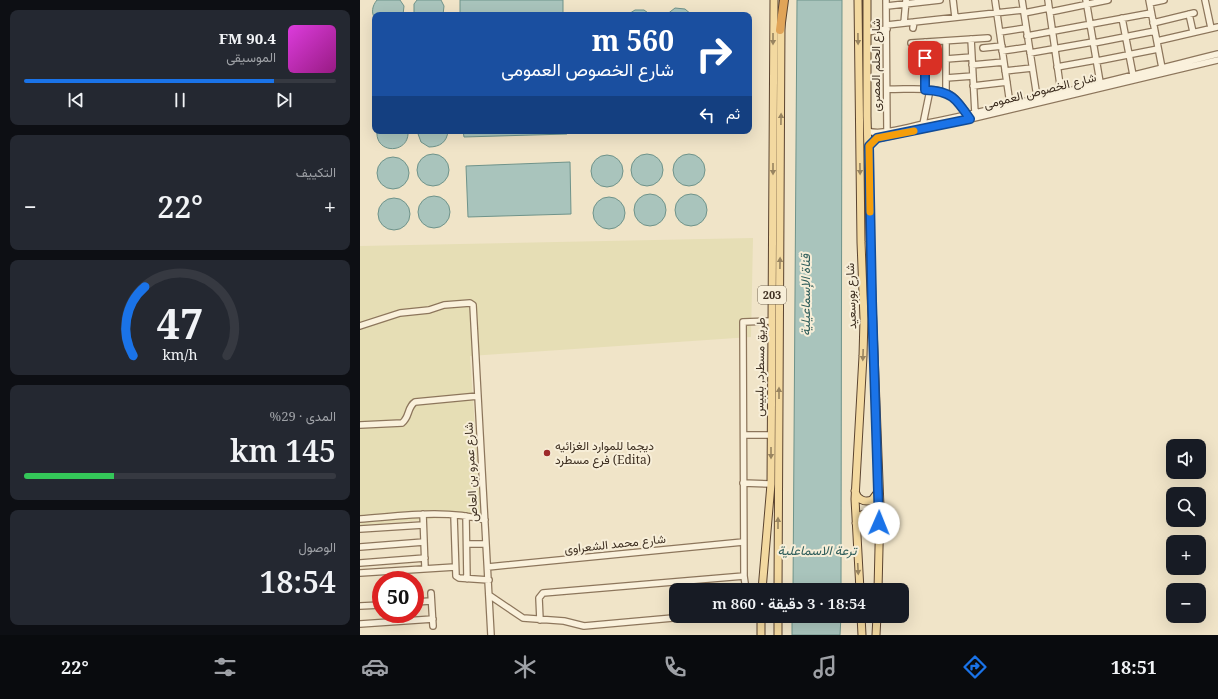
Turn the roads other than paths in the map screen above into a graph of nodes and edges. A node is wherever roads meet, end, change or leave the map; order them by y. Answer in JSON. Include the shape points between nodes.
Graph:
{"nodes":[{"id":1,"x":774,"y":0,"type":"edge"},
{"id":2,"x":781,"y":0,"type":"edge"},
{"id":3,"x":784,"y":0,"type":"edge"},
{"id":4,"x":858,"y":0,"type":"edge"},
{"id":5,"x":867,"y":0,"type":"edge"},
{"id":6,"x":940,"y":0,"type":"edge"},
{"id":7,"x":952,"y":0,"type":"edge"},
{"id":8,"x":995,"y":0,"type":"edge"},
{"id":9,"x":1022,"y":0,"type":"edge"},
{"id":10,"x":1048,"y":0,"type":"edge"},
{"id":11,"x":1108,"y":0,"type":"edge"},
{"id":12,"x":1164,"y":0,"type":"edge"},
{"id":13,"x":1205,"y":0,"type":"edge"},
{"id":14,"x":906,"y":2,"type":"edge"},
{"id":15,"x":1087,"y":2,"type":"edge"},
{"id":16,"x":1149,"y":2,"type":"edge"},
{"id":17,"x":886,"y":3,"type":"edge"},
{"id":18,"x":1050,"y":10,"type":"junction"},
{"id":19,"x":1023,"y":11,"type":"junction"},
{"id":20,"x":997,"y":13,"type":"junction"},
{"id":21,"x":1151,"y":13,"type":"junction"},
{"id":22,"x":955,"y":17,"type":"junction"},
{"id":23,"x":1122,"y":18,"type":"junction"},
{"id":24,"x":914,"y":22,"type":"junction"},
{"id":25,"x":904,"y":23,"type":"junction"},
{"id":26,"x":1153,"y":23,"type":"junction"},
{"id":27,"x":1090,"y":24,"type":"junction"},
{"id":28,"x":1218,"y":26,"type":"edge"},
{"id":29,"x":887,"y":27,"type":"junction"},
{"id":30,"x":914,"y":28,"type":"dead end"},
{"id":31,"x":1026,"y":28,"type":"junction"},
{"id":32,"x":1211,"y":28,"type":"junction"},
{"id":33,"x":780,"y":30,"type":"junction"},
{"id":34,"x":1155,"y":31,"type":"junction"},
{"id":35,"x":867,"y":32,"type":"junction"},
{"id":36,"x":1000,"y":32,"type":"junction"},
{"id":37,"x":1052,"y":32,"type":"junction"},
{"id":38,"x":1193,"y":32,"type":"junction"},
{"id":39,"x":1027,"y":36,"type":"junction"},
{"id":40,"x":1126,"y":37,"type":"junction"},
{"id":41,"x":988,"y":38,"type":"dead end"},
{"id":42,"x":971,"y":39,"type":"junction"},
{"id":43,"x":946,"y":41,"type":"junction"},
{"id":44,"x":1157,"y":41,"type":"junction"},
{"id":45,"x":925,"y":42,"type":"junction"},
{"id":46,"x":911,"y":43,"type":"dead end"},
{"id":47,"x":1093,"y":43,"type":"junction"},
{"id":48,"x":983,"y":48,"type":"dead end"},
{"id":49,"x":1002,"y":48,"type":"junction"},
{"id":50,"x":1055,"y":48,"type":"junction"},
{"id":51,"x":1158,"y":49,"type":"junction"},
{"id":52,"x":1029,"y":50,"type":"junction"},
{"id":53,"x":1218,"y":54,"type":"edge"},
{"id":54,"x":1129,"y":55,"type":"junction"},
{"id":55,"x":972,"y":57,"type":"junction"},
{"id":56,"x":946,"y":59,"type":"junction"},
{"id":57,"x":1218,"y":60,"type":"edge"},
{"id":58,"x":1096,"y":61,"type":"junction"},
{"id":59,"x":1004,"y":62,"type":"junction"},
{"id":60,"x":972,"y":65,"type":"junction"},
{"id":61,"x":1057,"y":67,"type":"junction"},
{"id":62,"x":1032,"y":68,"type":"junction"},
{"id":63,"x":1162,"y":68,"type":"junction"},
{"id":64,"x":1005,"y":72,"type":"junction"},
{"id":65,"x":1133,"y":75,"type":"junction"},
{"id":66,"x":973,"y":76,"type":"junction"},
{"id":67,"x":946,"y":78,"type":"junction"},
{"id":68,"x":1007,"y":82,"type":"junction"},
{"id":69,"x":1100,"y":82,"type":"junction"},
{"id":70,"x":974,"y":86,"type":"junction"},
{"id":71,"x":887,"y":89,"type":"junction"},
{"id":72,"x":928,"y":90,"type":"junction"},
{"id":73,"x":946,"y":92,"type":"junction"},
{"id":74,"x":1061,"y":92,"type":"junction"},
{"id":75,"x":1037,"y":97,"type":"junction"},
{"id":76,"x":1010,"y":104,"type":"junction"},
{"id":77,"x":975,"y":113,"type":"junction"},
{"id":78,"x":968,"y":117,"type":"junction"},
{"id":79,"x":923,"y":124,"type":"junction"},
{"id":80,"x":868,"y":131,"type":"junction"},
{"id":81,"x":887,"y":131,"type":"junction"},
{"id":82,"x":869,"y":146,"type":"junction"},
{"id":83,"x":772,"y":321,"type":"junction"},
{"id":84,"x":360,"y":326,"type":"edge"},
{"id":85,"x":478,"y":396,"type":"junction"},
{"id":86,"x":360,"y":426,"type":"edge"},
{"id":87,"x":744,"y":435,"type":"junction"},
{"id":88,"x":770,"y":435,"type":"junction"},
{"id":89,"x":743,"y":483,"type":"junction"},
{"id":90,"x":771,"y":484,"type":"junction"},
{"id":91,"x":855,"y":491,"type":"junction"},
{"id":92,"x":879,"y":491,"type":"junction"},
{"id":93,"x":423,"y":514,"type":"junction"},
{"id":94,"x":454,"y":516,"type":"junction"},
{"id":95,"x":466,"y":516,"type":"junction"},
{"id":96,"x":360,"y":519,"type":"edge"},
{"id":97,"x":485,"y":520,"type":"junction"},
{"id":98,"x":856,"y":523,"type":"junction"},
{"id":99,"x":879,"y":523,"type":"junction"},
{"id":100,"x":423,"y":525,"type":"junction"},
{"id":101,"x":360,"y":529,"type":"edge"},
{"id":102,"x":424,"y":542,"type":"junction"},
{"id":103,"x":743,"y":542,"type":"junction"},
{"id":104,"x":467,"y":544,"type":"junction"},
{"id":105,"x":486,"y":544,"type":"junction"},
{"id":106,"x":360,"y":547,"type":"edge"},
{"id":107,"x":425,"y":558,"type":"junction"},
{"id":108,"x":360,"y":563,"type":"edge"},
{"id":109,"x":455,"y":567,"type":"junction"},
{"id":110,"x":488,"y":567,"type":"junction"},
{"id":111,"x":425,"y":568,"type":"junction"},
{"id":112,"x":360,"y":573,"type":"edge"},
{"id":113,"x":744,"y":576,"type":"junction"},
{"id":114,"x":467,"y":579,"type":"junction"},
{"id":115,"x":489,"y":580,"type":"junction"},
{"id":116,"x":745,"y":583,"type":"edge"},
{"id":117,"x":763,"y":583,"type":"edge"},
{"id":118,"x":778,"y":583,"type":"edge"},
{"id":119,"x":860,"y":583,"type":"edge"},
{"id":120,"x":878,"y":583,"type":"edge"},
{"id":121,"x":431,"y":592,"type":"dead end"},
{"id":122,"x":489,"y":595,"type":"junction"},
{"id":123,"x":424,"y":601,"type":"edge"},
{"id":124,"x":432,"y":601,"type":"junction"},
{"id":125,"x":372,"y":605,"type":"edge"},
{"id":126,"x":360,"y":606,"type":"edge"},
{"id":127,"x":669,"y":618,"type":"edge"},
{"id":128,"x":433,"y":619,"type":"junction"},
{"id":129,"x":540,"y":620,"type":"junction"},
{"id":130,"x":761,"y":623,"type":"edge"},
{"id":131,"x":778,"y":623,"type":"edge"},
{"id":132,"x":861,"y":623,"type":"edge"},
{"id":133,"x":877,"y":623,"type":"edge"},
{"id":134,"x":360,"y":624,"type":"edge"},
{"id":135,"x":433,"y":626,"type":"dead end"},
{"id":136,"x":491,"y":635,"type":"edge"},
{"id":137,"x":761,"y":635,"type":"edge"},
{"id":138,"x":778,"y":635,"type":"edge"},
{"id":139,"x":862,"y":635,"type":"edge"},
{"id":140,"x":876,"y":635,"type":"edge"}],
"edges":[{"from":1,"to":83,"type":"main road","name":"طريق مسطرد, بلبيس","number":"203","one_way":true},
{"from":2,"to":33,"type":"main road","name":"طريق مسطرد, بلبيس","number":"203"},
{"from":3,"to":33,"type":"highway"},
{"from":4,"to":91,"type":"main road","name":"شارع بورسعيد","one_way":true,"via":[[864,337]]},
{"from":5,"to":35,"type":"main road","name":"شارع بورسعيد"},
{"from":6,"to":14,"type":"street"},
{"from":7,"to":22,"type":"street"},
{"from":8,"to":20,"type":"street"},
{"from":9,"to":19,"type":"street"},
{"from":10,"to":18,"type":"street"},
{"from":11,"to":15,"type":"street"},
{"from":12,"to":16,"type":"street"},
{"from":13,"to":32,"type":"street"},
{"from":14,"to":17,"type":"street"},
{"from":14,"to":25,"type":"street"},
{"from":15,"to":18,"type":"street"},
{"from":15,"to":27,"type":"street"},
{"from":16,"to":21,"type":"street"},
{"from":17,"to":29,"type":"street","name":"شارع الحلم المصرى"},
{"from":18,"to":19,"type":"street"},
{"from":18,"to":37,"type":"street"},
{"from":19,"to":20,"type":"street"},
{"from":19,"to":31,"type":"street"},
{"from":20,"to":22,"type":"street"},
{"from":20,"to":36,"type":"street"},
{"from":21,"to":23,"type":"street"},
{"from":21,"to":26,"type":"street"},
{"from":22,"to":24,"type":"street"},
{"from":23,"to":27,"type":"street"},
{"from":23,"to":40,"type":"street"},
{"from":24,"to":25,"type":"street"},
{"from":24,"to":30,"type":"street"},
{"from":25,"to":29,"type":"street"},
{"from":26,"to":34,"type":"street"},
{"from":26,"to":38,"type":"street","via":[[1192,13]]},
{"from":27,"to":37,"type":"street"},
{"from":27,"to":47,"type":"street"},
{"from":28,"to":32,"type":"street"},
{"from":29,"to":35,"type":"street"},
{"from":29,"to":71,"type":"street","name":"شارع الحلم المصرى"},
{"from":31,"to":36,"type":"street"},
{"from":31,"to":39,"type":"street"},
{"from":32,"to":38,"type":"street"},
{"from":118,"to":33,"type":"main road","name":"طريق مسطرد, بلبيس","number":"203","one_way":true},
{"from":34,"to":40,"type":"street"},
{"from":34,"to":44,"type":"street"},
{"from":35,"to":80,"type":"main road","name":"شارع بورسعيد"},
{"from":36,"to":49,"type":"street"},
{"from":37,"to":39,"type":"street"},
{"from":37,"to":50,"type":"street"},
{"from":38,"to":44,"type":"street"},
{"from":39,"to":52,"type":"street"},
{"from":40,"to":47,"type":"street"},
{"from":40,"to":54,"type":"street"},
{"from":41,"to":42,"type":"street"},
{"from":42,"to":43,"type":"street"},
{"from":42,"to":55,"type":"street"},
{"from":43,"to":45,"type":"street"},
{"from":43,"to":56,"type":"street"},
{"from":44,"to":51,"type":"street"},
{"from":45,"to":46,"type":"street"},
{"from":45,"to":72,"type":"street"},
{"from":47,"to":50,"type":"street"},
{"from":47,"to":58,"type":"street"},
{"from":48,"to":49,"type":"street"},
{"from":49,"to":52,"type":"street"},
{"from":49,"to":59,"type":"street"},
{"from":50,"to":52,"type":"street"},
{"from":50,"to":61,"type":"street"},
{"from":51,"to":54,"type":"street"},
{"from":51,"to":63,"type":"street"},
{"from":52,"to":62,"type":"street"},
{"from":53,"to":63,"type":"street","name":"شارع الخصوص العمومى"},
{"from":54,"to":58,"type":"street"},
{"from":54,"to":65,"type":"street"},
{"from":55,"to":56,"type":"street"},
{"from":55,"to":60,"type":"street"},
{"from":56,"to":67,"type":"street"},
{"from":57,"to":78,"type":"street","name":"شارع الخصوص العمومى"},
{"from":58,"to":61,"type":"street"},
{"from":58,"to":69,"type":"street"},
{"from":59,"to":60,"type":"street"},
{"from":59,"to":64,"type":"street"},
{"from":60,"to":66,"type":"street"},
{"from":61,"to":74,"type":"street"},
{"from":62,"to":64,"type":"street"},
{"from":62,"to":75,"type":"street"},
{"from":63,"to":65,"type":"street","name":"شارع الخصوص العمومى"},
{"from":64,"to":68,"type":"street"},
{"from":65,"to":69,"type":"street","name":"شارع الخصوص العمومى"},
{"from":66,"to":67,"type":"street"},
{"from":66,"to":70,"type":"street"},
{"from":67,"to":73,"type":"street"},
{"from":68,"to":70,"type":"street"},
{"from":68,"to":76,"type":"street"},
{"from":69,"to":74,"type":"street","name":"شارع الخصوص العمومى"},
{"from":70,"to":77,"type":"street"},
{"from":71,"to":72,"type":"street"},
{"from":71,"to":81,"type":"street","name":"شارع الحلم المصرى"},
{"from":72,"to":73,"type":"street"},
{"from":72,"to":79,"type":"street"},
{"from":73,"to":78,"type":"street","via":[[955,98]]},
{"from":74,"to":75,"type":"street","name":"شارع الخصوص العمومى"},
{"from":75,"to":76,"type":"street","name":"شارع الخصوص العمومى"},
{"from":76,"to":77,"type":"street","name":"شارع الخصوص العمومى"},
{"from":77,"to":78,"type":"street","name":"شارع الخصوص العمومى"},
{"from":78,"to":79,"type":"street","name":"شارع الخصوص العمومى"},
{"from":78,"to":82,"type":"street","name":"شارع الخصوص العمومى","via":[[877,138]]},
{"from":79,"to":81,"type":"street","name":"شارع الخصوص العمومى"},
{"from":80,"to":81,"type":"street","name":"شارع الخصوص العمومى"},
{"from":80,"to":82,"type":"main road","name":"شارع بورسعيد"},
{"from":82,"to":92,"type":"main road","name":"شارع بورسعيد"},
{"from":83,"to":87,"type":"street","via":[[744,322]]},
{"from":83,"to":88,"type":"main road","name":"طريق مسطرد, بلبيس","number":"203"},
{"from":84,"to":85,"type":"street","name":"شارع عمرو بن العاص","via":[[400,313],[470,303],[474,307]]},
{"from":85,"to":86,"type":"street","via":[[415,402],[410,406],[407,419],[402,423]]},
{"from":85,"to":97,"type":"street","name":"شارع عمرو بن العاص"},
{"from":87,"to":88,"type":"street"},
{"from":87,"to":89,"type":"street"},
{"from":88,"to":90,"type":"main road","name":"طريق مسطرد, بلبيس","number":"203","one_way":true},
{"from":89,"to":90,"type":"street"},
{"from":89,"to":103,"type":"street"},
{"from":90,"to":117,"type":"main road","name":"طريق مسطرد, بلبيس","number":"203"},
{"from":91,"to":92,"type":"main road","via":[[858,498],[865,501],[872,500]]},
{"from":91,"to":98,"type":"main road","name":"شارع بورسعيد"},
{"from":92,"to":99,"type":"main road","name":"شارع بورسعيد"},
{"from":93,"to":94,"type":"street"},
{"from":93,"to":96,"type":"street"},
{"from":93,"to":100,"type":"street"},
{"from":94,"to":95,"type":"street"},
{"from":94,"to":109,"type":"street"},
{"from":95,"to":97,"type":"street"},
{"from":95,"to":104,"type":"street"},
{"from":97,"to":105,"type":"street","name":"شارع عمرو بن العاص"},
{"from":98,"to":99,"type":"main road","via":[[859,517],[870,513]]},
{"from":98,"to":119,"type":"main road","name":"شارع بورسعيد","one_way":true},
{"from":99,"to":120,"type":"main road","name":"شارع بورسعيد"},
{"from":100,"to":101,"type":"street"},
{"from":100,"to":102,"type":"street"},
{"from":102,"to":106,"type":"street"},
{"from":102,"to":107,"type":"street"},
{"from":103,"to":110,"type":"street","name":"شارع محمد الشعراوى"},
{"from":103,"to":113,"type":"street"},
{"from":104,"to":105,"type":"street"},
{"from":104,"to":114,"type":"street"},
{"from":105,"to":110,"type":"street","name":"شارع عمرو بن العاص"},
{"from":107,"to":108,"type":"street"},
{"from":107,"to":111,"type":"street"},
{"from":109,"to":111,"type":"street"},
{"from":109,"to":114,"type":"street","via":[[457,578]]},
{"from":110,"to":115,"type":"street","name":"شارع عمرو بن العاص"},
{"from":111,"to":112,"type":"street"},
{"from":113,"to":116,"type":"street"},
{"from":113,"to":129,"type":"street","via":[[543,592],[539,598]]},
{"from":114,"to":115,"type":"street"},
{"from":115,"to":122,"type":"street","name":"شارع عمرو بن العاص"},
{"from":121,"to":124,"type":"street"},
{"from":122,"to":129,"type":"street","via":[[519,617]]},
{"from":122,"to":136,"type":"street","name":"شارع عمرو بن العاص"},
{"from":123,"to":124,"type":"street"},
{"from":124,"to":128,"type":"street"},
{"from":125,"to":126,"type":"street"},
{"from":127,"to":129,"type":"street","via":[[590,626]]},
{"from":128,"to":134,"type":"street"},
{"from":128,"to":135,"type":"street"},
{"from":130,"to":137,"type":"main road"},
{"from":131,"to":138,"type":"main road"},
{"from":132,"to":139,"type":"main road"},
{"from":133,"to":140,"type":"main road"}]}
